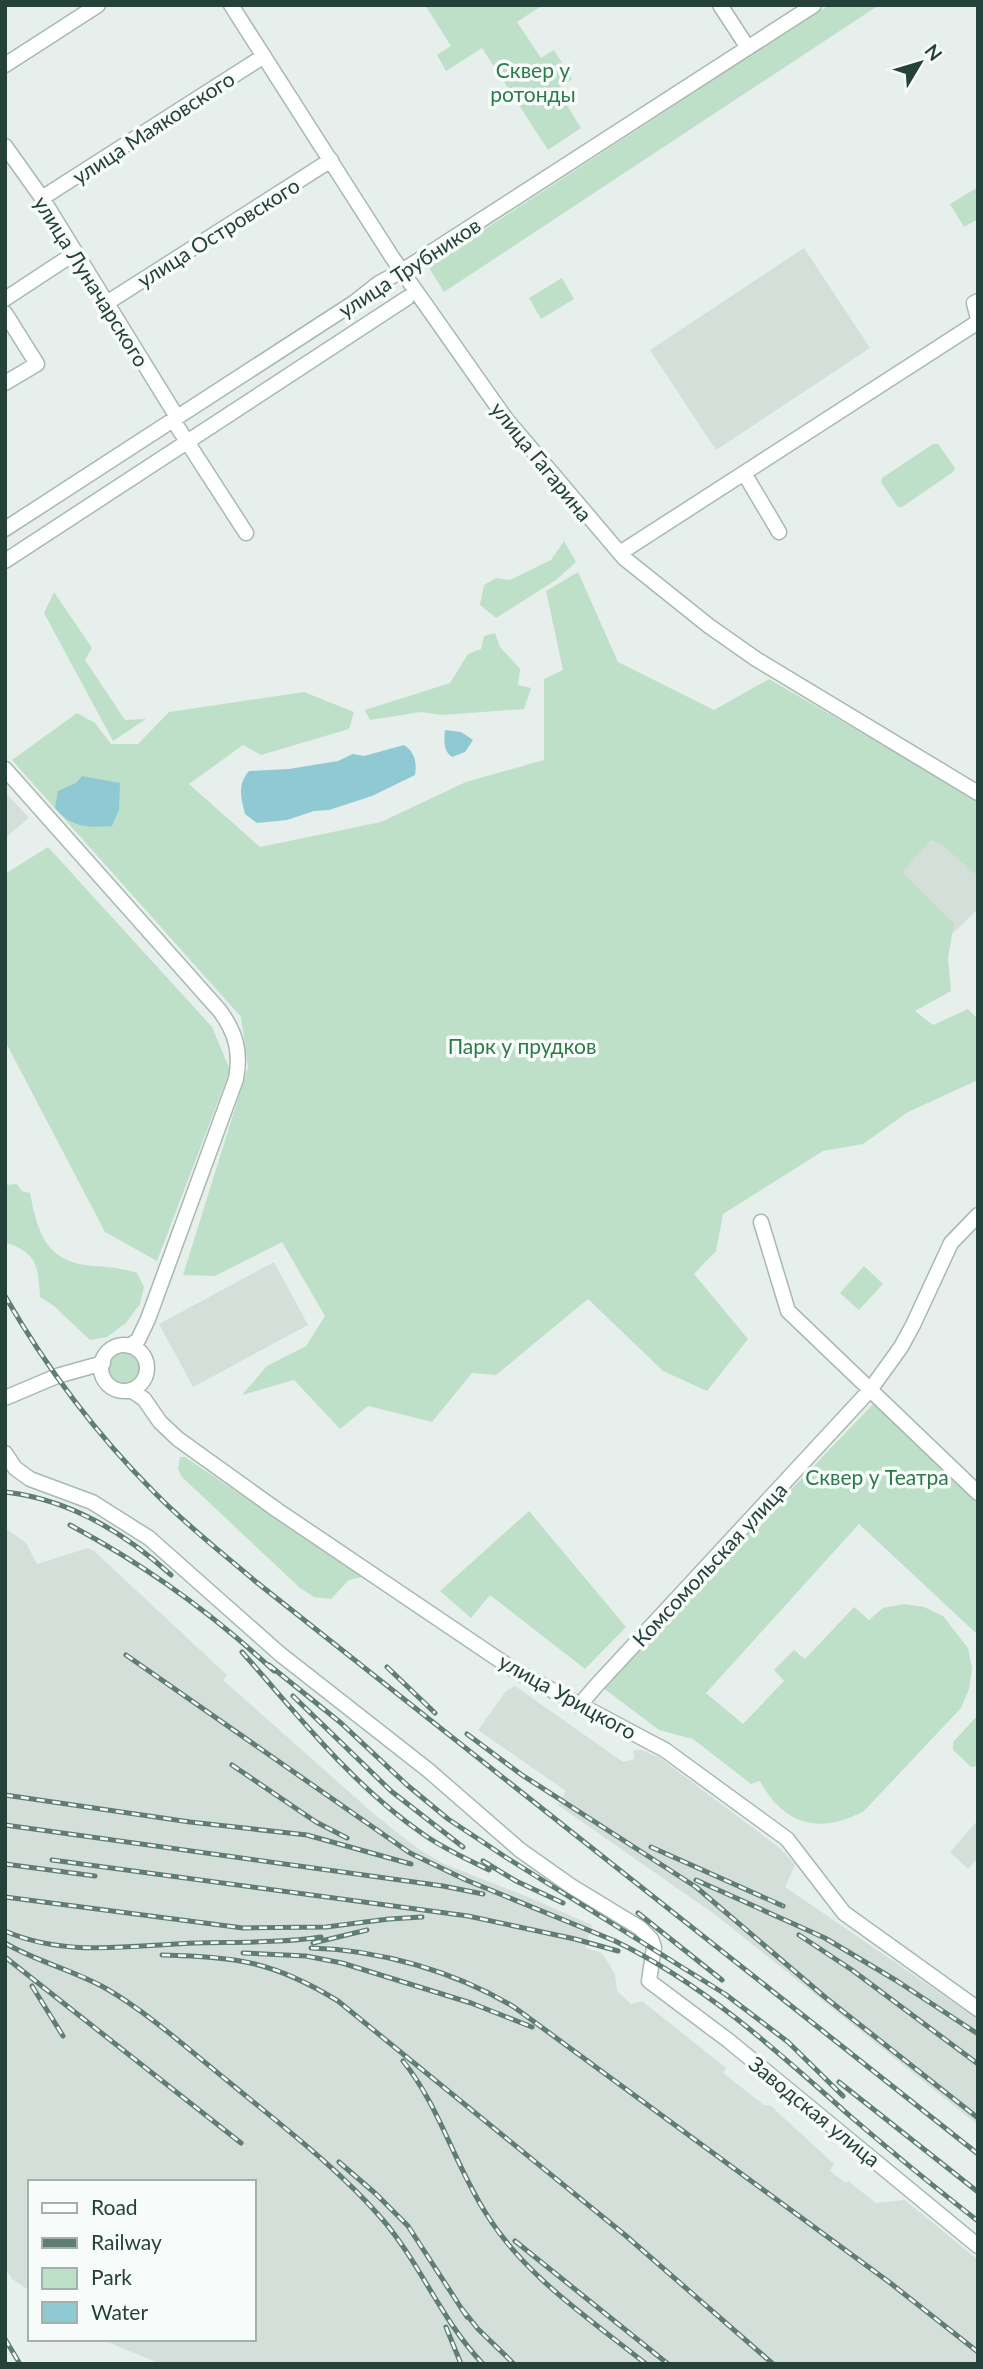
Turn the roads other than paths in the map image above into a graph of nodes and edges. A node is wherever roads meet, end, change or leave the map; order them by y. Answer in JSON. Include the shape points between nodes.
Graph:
{"nodes":[{"id":1,"x":99,"y":5,"type":"edge"},
{"id":2,"x":231,"y":5,"type":"edge"},
{"id":3,"x":720,"y":5,"type":"edge"},
{"id":4,"x":814,"y":5,"type":"edge"},
{"id":5,"x":748,"y":48,"type":"junction"},
{"id":6,"x":264,"y":56,"type":"junction"},
{"id":7,"x":5,"y":65,"type":"edge"},
{"id":8,"x":5,"y":146,"type":"edge"},
{"id":9,"x":331,"y":160,"type":"junction"},
{"id":10,"x":41,"y":198,"type":"junction"},
{"id":11,"x":75,"y":253,"type":"junction"},
{"id":12,"x":402,"y":271,"type":"junction"},
{"id":13,"x":407,"y":298,"type":"dead end"},
{"id":14,"x":5,"y":299,"type":"edge"},
{"id":15,"x":978,"y":301,"type":"edge"},
{"id":16,"x":106,"y":304,"type":"junction"},
{"id":17,"x":5,"y":313,"type":"edge"},
{"id":18,"x":978,"y":321,"type":"edge"},
{"id":19,"x":5,"y":383,"type":"edge"},
{"id":20,"x":175,"y":418,"type":"junction"},
{"id":21,"x":188,"y":443,"type":"junction"},
{"id":22,"x":744,"y":473,"type":"junction"},
{"id":23,"x":5,"y":529,"type":"edge"},
{"id":24,"x":779,"y":532,"type":"dead end"},
{"id":25,"x":246,"y":533,"type":"dead end"},
{"id":26,"x":620,"y":553,"type":"junction"},
{"id":27,"x":5,"y":561,"type":"edge"},
{"id":28,"x":5,"y":769,"type":"edge"},
{"id":29,"x":978,"y":793,"type":"edge"},
{"id":30,"x":978,"y":1215,"type":"edge"},
{"id":31,"x":761,"y":1222,"type":"dead end"},
{"id":32,"x":135,"y":1345,"type":"junction"},
{"id":33,"x":99,"y":1367,"type":"junction"},
{"id":34,"x":870,"y":1390,"type":"junction"},
{"id":35,"x":139,"y":1391,"type":"junction"},
{"id":36,"x":5,"y":1398,"type":"edge"},
{"id":37,"x":5,"y":1453,"type":"edge"},
{"id":38,"x":978,"y":1493,"type":"edge"},
{"id":39,"x":579,"y":1706,"type":"junction"},
{"id":40,"x":978,"y":2009,"type":"edge"},
{"id":41,"x":978,"y":2246,"type":"edge"}],
"edges":[{"from":1,"to":7,"type":"street"},
{"from":2,"to":6,"type":"street","name":"улица Гагарина"},
{"from":3,"to":5,"type":"street"},
{"from":4,"to":5,"type":"street","name":"улица Трубников"},
{"from":5,"to":12,"type":"street","name":"улица Трубников"},
{"from":6,"to":9,"type":"street","name":"улица Гагарина"},
{"from":6,"to":10,"type":"street","name":"улица Маяковского"},
{"from":8,"to":10,"type":"street","name":"улица Луначарского"},
{"from":9,"to":12,"type":"street","name":"улица Гагарина"},
{"from":9,"to":16,"type":"street","name":"улица Островского"},
{"from":10,"to":11,"type":"street","name":"улица Луначарского"},
{"from":11,"to":14,"type":"street"},
{"from":11,"to":16,"type":"street","name":"улица Луначарского"},
{"from":12,"to":20,"type":"street","name":"улица Трубников"},
{"from":12,"to":26,"type":"street","name":"улица Гагарина","via":[[506,419]]},
{"from":13,"to":21,"type":"street"},
{"from":15,"to":18,"type":"street","via":[[974,303]]},
{"from":16,"to":20,"type":"street","name":"улица Луначарского"},
{"from":17,"to":19,"type":"street","via":[[37,364]]},
{"from":18,"to":22,"type":"street"},
{"from":20,"to":21,"type":"street","name":"улица Луначарского"},
{"from":20,"to":23,"type":"street","name":"улица Трубников"},
{"from":21,"to":25,"type":"street","name":"улица Луначарского"},
{"from":21,"to":27,"type":"street"},
{"from":22,"to":24,"type":"street"},
{"from":22,"to":26,"type":"street"},
{"from":26,"to":29,"type":"street","name":"улица Гагарина","via":[[756,659]]},
{"from":28,"to":32,"type":"street","via":[[220,1011],[237,1044],[236,1079]]},
{"from":30,"to":34,"type":"street","name":"Комсомольская улица","via":[[951,1242],[914,1325]]},
{"from":31,"to":34,"type":"street","via":[[788,1311]]},
{"from":32,"to":33,"type":"street","via":[[111,1349]]},
{"from":32,"to":35,"type":"street","via":[[146,1366]]},
{"from":33,"to":35,"type":"street","via":[[110,1386],[124,1392]]},
{"from":33,"to":36,"type":"street","via":[[57,1376]]},
{"from":34,"to":38,"type":"street"},
{"from":34,"to":39,"type":"street","name":"Комсомольская улица"},
{"from":35,"to":39,"type":"street","name":"улица Урицкого","via":[[178,1439],[251,1492],[514,1670]]},
{"from":37,"to":41,"type":"street","name":"Заводская улица","via":[[30,1479],[92,1502],[149,1538],[280,1654],[428,1770],[520,1850],[640,1928],[654,1947],[649,1981]]},
{"from":39,"to":40,"type":"street","name":"улица Урицкого","via":[[665,1750],[787,1839],[844,1913]]}]}
